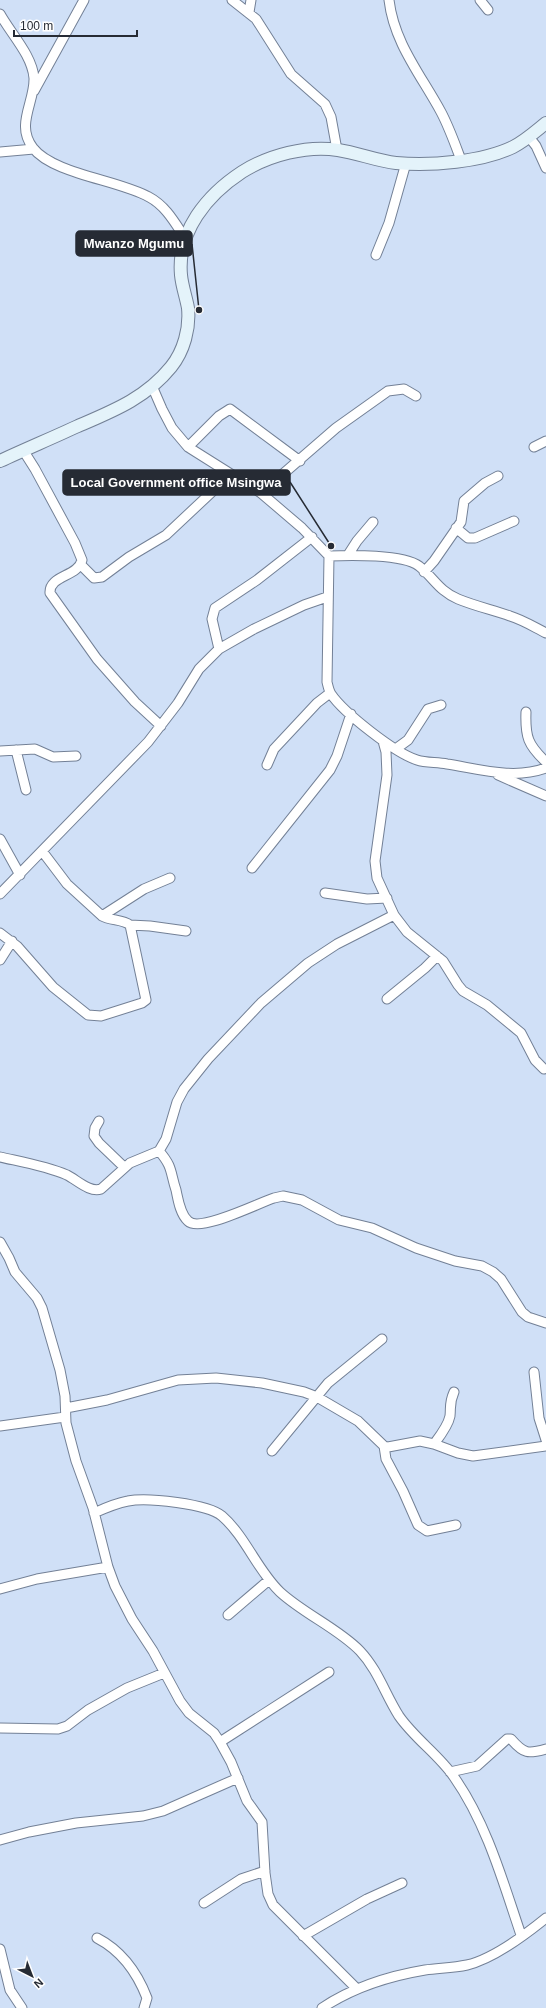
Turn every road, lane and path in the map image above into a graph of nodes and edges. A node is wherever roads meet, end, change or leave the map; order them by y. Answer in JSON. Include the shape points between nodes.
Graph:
{"nodes":[{"id":1,"x":84,"y":0,"type":"edge"},
{"id":2,"x":232,"y":0,"type":"edge"},
{"id":3,"x":252,"y":0,"type":"edge"},
{"id":4,"x":480,"y":0,"type":"edge"},
{"id":5,"x":391,"y":2,"type":"edge"},
{"id":6,"x":488,"y":10,"type":"dead end"},
{"id":7,"x":249,"y":12,"type":"junction"},
{"id":8,"x":0,"y":14,"type":"edge"},
{"id":9,"x":32,"y":94,"type":"junction"},
{"id":10,"x":546,"y":123,"type":"edge"},
{"id":11,"x":529,"y":137,"type":"junction"},
{"id":12,"x":34,"y":149,"type":"junction"},
{"id":13,"x":337,"y":150,"type":"junction"},
{"id":14,"x":0,"y":152,"type":"edge"},
{"id":15,"x":461,"y":160,"type":"junction"},
{"id":16,"x":406,"y":163,"type":"junction"},
{"id":17,"x":546,"y":168,"type":"edge"},
{"id":18,"x":185,"y":238,"type":"junction"},
{"id":19,"x":376,"y":255,"type":"dead end"},
{"id":20,"x":152,"y":386,"type":"junction"},
{"id":21,"x":416,"y":396,"type":"dead end"},
{"id":22,"x":546,"y":441,"type":"edge"},
{"id":23,"x":188,"y":447,"type":"junction"},
{"id":24,"x":534,"y":447,"type":"dead end"},
{"id":25,"x":23,"y":450,"type":"junction"},
{"id":26,"x":0,"y":461,"type":"edge"},
{"id":27,"x":300,"y":461,"type":"junction"},
{"id":28,"x":231,"y":474,"type":"junction"},
{"id":29,"x":498,"y":476,"type":"dead end"},
{"id":30,"x":261,"y":493,"type":"junction"},
{"id":31,"x":514,"y":521,"type":"dead end"},
{"id":32,"x":373,"y":522,"type":"dead end"},
{"id":33,"x":456,"y":528,"type":"junction"},
{"id":34,"x":312,"y":537,"type":"junction"},
{"id":35,"x":348,"y":555,"type":"junction"},
{"id":36,"x":329,"y":556,"type":"junction"},
{"id":37,"x":81,"y":564,"type":"junction"},
{"id":38,"x":424,"y":572,"type":"junction"},
{"id":39,"x":327,"y":597,"type":"junction"},
{"id":40,"x":546,"y":633,"type":"edge"},
{"id":41,"x":218,"y":649,"type":"junction"},
{"id":42,"x":330,"y":693,"type":"junction"},
{"id":43,"x":441,"y":705,"type":"dead end"},
{"id":44,"x":526,"y":712,"type":"dead end"},
{"id":45,"x":351,"y":714,"type":"junction"},
{"id":46,"x":161,"y":726,"type":"junction"},
{"id":47,"x":383,"y":741,"type":"junction"},
{"id":48,"x":397,"y":748,"type":"junction"},
{"id":49,"x":16,"y":750,"type":"junction"},
{"id":50,"x":0,"y":751,"type":"edge"},
{"id":51,"x":76,"y":756,"type":"dead end"},
{"id":52,"x":546,"y":762,"type":"edge"},
{"id":53,"x":267,"y":765,"type":"dead end"},
{"id":54,"x":546,"y":768,"type":"edge"},
{"id":55,"x":493,"y":772,"type":"junction"},
{"id":56,"x":26,"y":790,"type":"dead end"},
{"id":57,"x":546,"y":796,"type":"edge"},
{"id":58,"x":0,"y":840,"type":"edge"},
{"id":59,"x":42,"y":851,"type":"junction"},
{"id":60,"x":252,"y":868,"type":"dead end"},
{"id":61,"x":20,"y":875,"type":"junction"},
{"id":62,"x":170,"y":878,"type":"dead end"},
{"id":63,"x":325,"y":893,"type":"dead end"},
{"id":64,"x":0,"y":894,"type":"edge"},
{"id":65,"x":387,"y":898,"type":"junction"},
{"id":66,"x":394,"y":915,"type":"junction"},
{"id":67,"x":102,"y":916,"type":"junction"},
{"id":68,"x":130,"y":925,"type":"junction"},
{"id":69,"x":186,"y":931,"type":"dead end"},
{"id":70,"x":0,"y":933,"type":"edge"},
{"id":71,"x":12,"y":941,"type":"junction"},
{"id":72,"x":437,"y":956,"type":"junction"},
{"id":73,"x":0,"y":960,"type":"edge"},
{"id":74,"x":387,"y":999,"type":"dead end"},
{"id":75,"x":544,"y":1069,"type":"dead end"},
{"id":76,"x":99,"y":1121,"type":"dead end"},
{"id":77,"x":159,"y":1151,"type":"junction"},
{"id":78,"x":0,"y":1157,"type":"edge"},
{"id":79,"x":124,"y":1167,"type":"junction"},
{"id":80,"x":1,"y":1246,"type":"edge"},
{"id":81,"x":546,"y":1323,"type":"edge"},
{"id":82,"x":382,"y":1339,"type":"dead end"},
{"id":83,"x":534,"y":1372,"type":"dead end"},
{"id":84,"x":454,"y":1392,"type":"dead end"},
{"id":85,"x":317,"y":1397,"type":"junction"},
{"id":86,"x":66,"y":1412,"type":"junction"},
{"id":87,"x":0,"y":1426,"type":"edge"},
{"id":88,"x":546,"y":1440,"type":"edge"},
{"id":89,"x":434,"y":1444,"type":"junction"},
{"id":90,"x":384,"y":1446,"type":"junction"},
{"id":91,"x":546,"y":1446,"type":"edge"},
{"id":92,"x":272,"y":1451,"type":"dead end"},
{"id":93,"x":94,"y":1512,"type":"junction"},
{"id":94,"x":456,"y":1525,"type":"dead end"},
{"id":95,"x":108,"y":1567,"type":"junction"},
{"id":96,"x":269,"y":1580,"type":"junction"},
{"id":97,"x":0,"y":1589,"type":"edge"},
{"id":98,"x":228,"y":1615,"type":"dead end"},
{"id":99,"x":329,"y":1672,"type":"dead end"},
{"id":100,"x":164,"y":1673,"type":"junction"},
{"id":101,"x":0,"y":1728,"type":"edge"},
{"id":102,"x":220,"y":1742,"type":"junction"},
{"id":103,"x":546,"y":1749,"type":"edge"},
{"id":104,"x":450,"y":1772,"type":"junction"},
{"id":105,"x":238,"y":1778,"type":"junction"},
{"id":106,"x":0,"y":1840,"type":"edge"},
{"id":107,"x":265,"y":1871,"type":"junction"},
{"id":108,"x":402,"y":1883,"type":"dead end"},
{"id":109,"x":204,"y":1903,"type":"dead end"},
{"id":110,"x":546,"y":1918,"type":"edge"},
{"id":111,"x":521,"y":1935,"type":"junction"},
{"id":112,"x":303,"y":1936,"type":"junction"},
{"id":113,"x":97,"y":1938,"type":"dead end"},
{"id":114,"x":0,"y":1949,"type":"edge"},
{"id":115,"x":357,"y":1989,"type":"junction"},
{"id":116,"x":22,"y":2008,"type":"edge"},
{"id":117,"x":144,"y":2008,"type":"edge"},
{"id":118,"x":322,"y":2008,"type":"edge"}],
"edges":[{"from":1,"to":9,"type":"street"},
{"from":2,"to":7,"type":"street"},
{"from":3,"to":7,"type":"street"},
{"from":4,"to":6,"type":"street"},
{"from":5,"to":15,"type":"street","via":[[398,34],[412,66],[440,110]]},
{"from":7,"to":13,"type":"street","via":[[264,30],[291,74],[325,104],[331,117]]},
{"from":8,"to":9,"type":"street","via":[[31,66],[34,79]]},
{"from":9,"to":12,"type":"street","via":[[25,126],[28,141]]},
{"from":10,"to":11,"type":"street"},
{"from":11,"to":15,"type":"street","via":[[494,154]]},
{"from":11,"to":17,"type":"street"},
{"from":12,"to":14,"type":"street"},
{"from":12,"to":18,"type":"street","via":[[63,167],[149,197],[170,215]]},
{"from":13,"to":16,"type":"street"},
{"from":13,"to":18,"type":"street","via":[[295,152],[264,161],[242,172],[206,204]]},
{"from":15,"to":16,"type":"street"},
{"from":16,"to":19,"type":"street","via":[[389,223]]},
{"from":18,"to":20,"type":"street","via":[[181,275],[189,326],[177,359]]},
{"from":20,"to":23,"type":"street","via":[[172,428]]},
{"from":20,"to":25,"type":"street","via":[[124,406]]},
{"from":21,"to":27,"type":"street","via":[[404,389],[388,390],[353,415]]},
{"from":22,"to":24,"type":"street"},
{"from":23,"to":27,"type":"street","via":[[219,416],[230,409]]},
{"from":23,"to":28,"type":"street"},
{"from":25,"to":26,"type":"street"},
{"from":25,"to":37,"type":"street","via":[[75,543],[81,555]]},
{"from":27,"to":30,"type":"street"},
{"from":28,"to":30,"type":"street"},
{"from":28,"to":37,"type":"street","via":[[166,535],[128,557],[102,577],[94,578]]},
{"from":29,"to":33,"type":"street","via":[[485,483],[464,501],[462,516]]},
{"from":30,"to":34,"type":"street"},
{"from":31,"to":33,"type":"street","via":[[475,538],[468,538]]},
{"from":32,"to":35,"type":"street"},
{"from":33,"to":38,"type":"street"},
{"from":34,"to":36,"type":"street"},
{"from":34,"to":41,"type":"street","via":[[257,580],[215,608],[212,619]]},
{"from":35,"to":36,"type":"street"},
{"from":35,"to":38,"type":"street","via":[[409,560]]},
{"from":36,"to":39,"type":"street"},
{"from":37,"to":46,"type":"street","via":[[53,583],[50,593],[97,659],[135,702]]},
{"from":38,"to":40,"type":"street","via":[[449,594],[512,616]]},
{"from":39,"to":41,"type":"street","via":[[304,605]]},
{"from":39,"to":42,"type":"street","via":[[327,682]]},
{"from":41,"to":46,"type":"street","via":[[199,669]]},
{"from":42,"to":45,"type":"street"},
{"from":42,"to":53,"type":"street","via":[[317,703],[274,749]]},
{"from":43,"to":48,"type":"street","via":[[428,709],[408,740]]},
{"from":44,"to":52,"type":"street","via":[[529,744]]},
{"from":45,"to":47,"type":"street"},
{"from":45,"to":60,"type":"street","via":[[330,770]]},
{"from":46,"to":59,"type":"street"},
{"from":47,"to":48,"type":"street"},
{"from":47,"to":65,"type":"street","via":[[387,775],[375,861],[377,878]]},
{"from":48,"to":55,"type":"street","via":[[418,760]]},
{"from":49,"to":50,"type":"street"},
{"from":49,"to":51,"type":"street","via":[[39,750],[53,757]]},
{"from":49,"to":56,"type":"street"},
{"from":54,"to":55,"type":"street","via":[[524,773]]},
{"from":55,"to":57,"type":"street"},
{"from":58,"to":61,"type":"street"},
{"from":59,"to":61,"type":"street"},
{"from":59,"to":67,"type":"street","via":[[67,884]]},
{"from":61,"to":64,"type":"street"},
{"from":62,"to":67,"type":"street","via":[[144,889]]},
{"from":63,"to":65,"type":"street","via":[[367,899]]},
{"from":65,"to":66,"type":"street"},
{"from":66,"to":72,"type":"street","via":[[407,932]]},
{"from":66,"to":77,"type":"street","via":[[337,944],[308,963],[261,1002],[184,1089],[177,1102],[166,1139]]},
{"from":67,"to":68,"type":"street"},
{"from":68,"to":69,"type":"street"},
{"from":68,"to":71,"type":"street","via":[[146,1000],[100,1016],[88,1015],[81,1010],[39,973]]},
{"from":70,"to":71,"type":"street"},
{"from":71,"to":73,"type":"street"},
{"from":72,"to":74,"type":"street"},
{"from":72,"to":75,"type":"street","via":[[463,991],[487,1005],[521,1033],[535,1060]]},
{"from":76,"to":79,"type":"street","via":[[94,1136]]},
{"from":77,"to":79,"type":"street"},
{"from":77,"to":81,"type":"street","via":[[171,1168],[183,1213],[192,1224],[211,1223],[274,1198],[294,1197],[339,1220],[372,1228],[416,1248],[482,1266],[501,1279],[522,1312],[528,1317]]},
{"from":78,"to":79,"type":"street","via":[[67,1175],[96,1191],[110,1182]]},
{"from":80,"to":86,"type":"street","via":[[15,1272],[42,1308],[60,1370]]},
{"from":82,"to":85,"type":"street","via":[[328,1383]]},
{"from":83,"to":88,"type":"street","via":[[539,1418]]},
{"from":84,"to":89,"type":"street","via":[[447,1424]]},
{"from":85,"to":86,"type":"street","via":[[274,1385],[209,1378],[178,1380]]},
{"from":85,"to":90,"type":"street","via":[[358,1421]]},
{"from":85,"to":92,"type":"street"},
{"from":86,"to":87,"type":"street"},
{"from":86,"to":93,"type":"street","via":[[76,1461]]},
{"from":89,"to":90,"type":"street","via":[[420,1441],[394,1447]]},
{"from":89,"to":91,"type":"street","via":[[473,1456]]},
{"from":90,"to":94,"type":"street","via":[[386,1458],[418,1525],[427,1530]]},
{"from":93,"to":95,"type":"street"},
{"from":93,"to":96,"type":"street","via":[[139,1500],[184,1504],[212,1510],[232,1527]]},
{"from":95,"to":97,"type":"street","via":[[51,1576]]},
{"from":95,"to":100,"type":"street","via":[[132,1619],[153,1650]]},
{"from":96,"to":98,"type":"street"},
{"from":96,"to":104,"type":"street","via":[[299,1608],[359,1650],[371,1664],[400,1716]]},
{"from":99,"to":102,"type":"street"},
{"from":100,"to":101,"type":"street","via":[[127,1688],[88,1710],[67,1726],[58,1729]]},
{"from":100,"to":102,"type":"street","via":[[189,1713],[214,1733]]},
{"from":102,"to":105,"type":"street"},
{"from":103,"to":104,"type":"street","via":[[526,1752],[512,1739],[507,1739],[477,1766]]},
{"from":104,"to":111,"type":"street","via":[[474,1811]]},
{"from":105,"to":106,"type":"street","via":[[163,1811],[29,1832]]},
{"from":105,"to":107,"type":"street","via":[[247,1801],[262,1822]]},
{"from":107,"to":109,"type":"street","via":[[241,1879]]},
{"from":107,"to":112,"type":"street","via":[[272,1905]]},
{"from":108,"to":112,"type":"street","via":[[367,1899]]},
{"from":110,"to":111,"type":"street"},
{"from":111,"to":115,"type":"street","via":[[491,1955],[467,1965],[404,1975]]},
{"from":112,"to":115,"type":"street"},
{"from":113,"to":117,"type":"street","via":[[120,1954],[131,1966],[147,1998]]},
{"from":114,"to":116,"type":"street","via":[[10,1990]]},
{"from":115,"to":118,"type":"street"}]}
